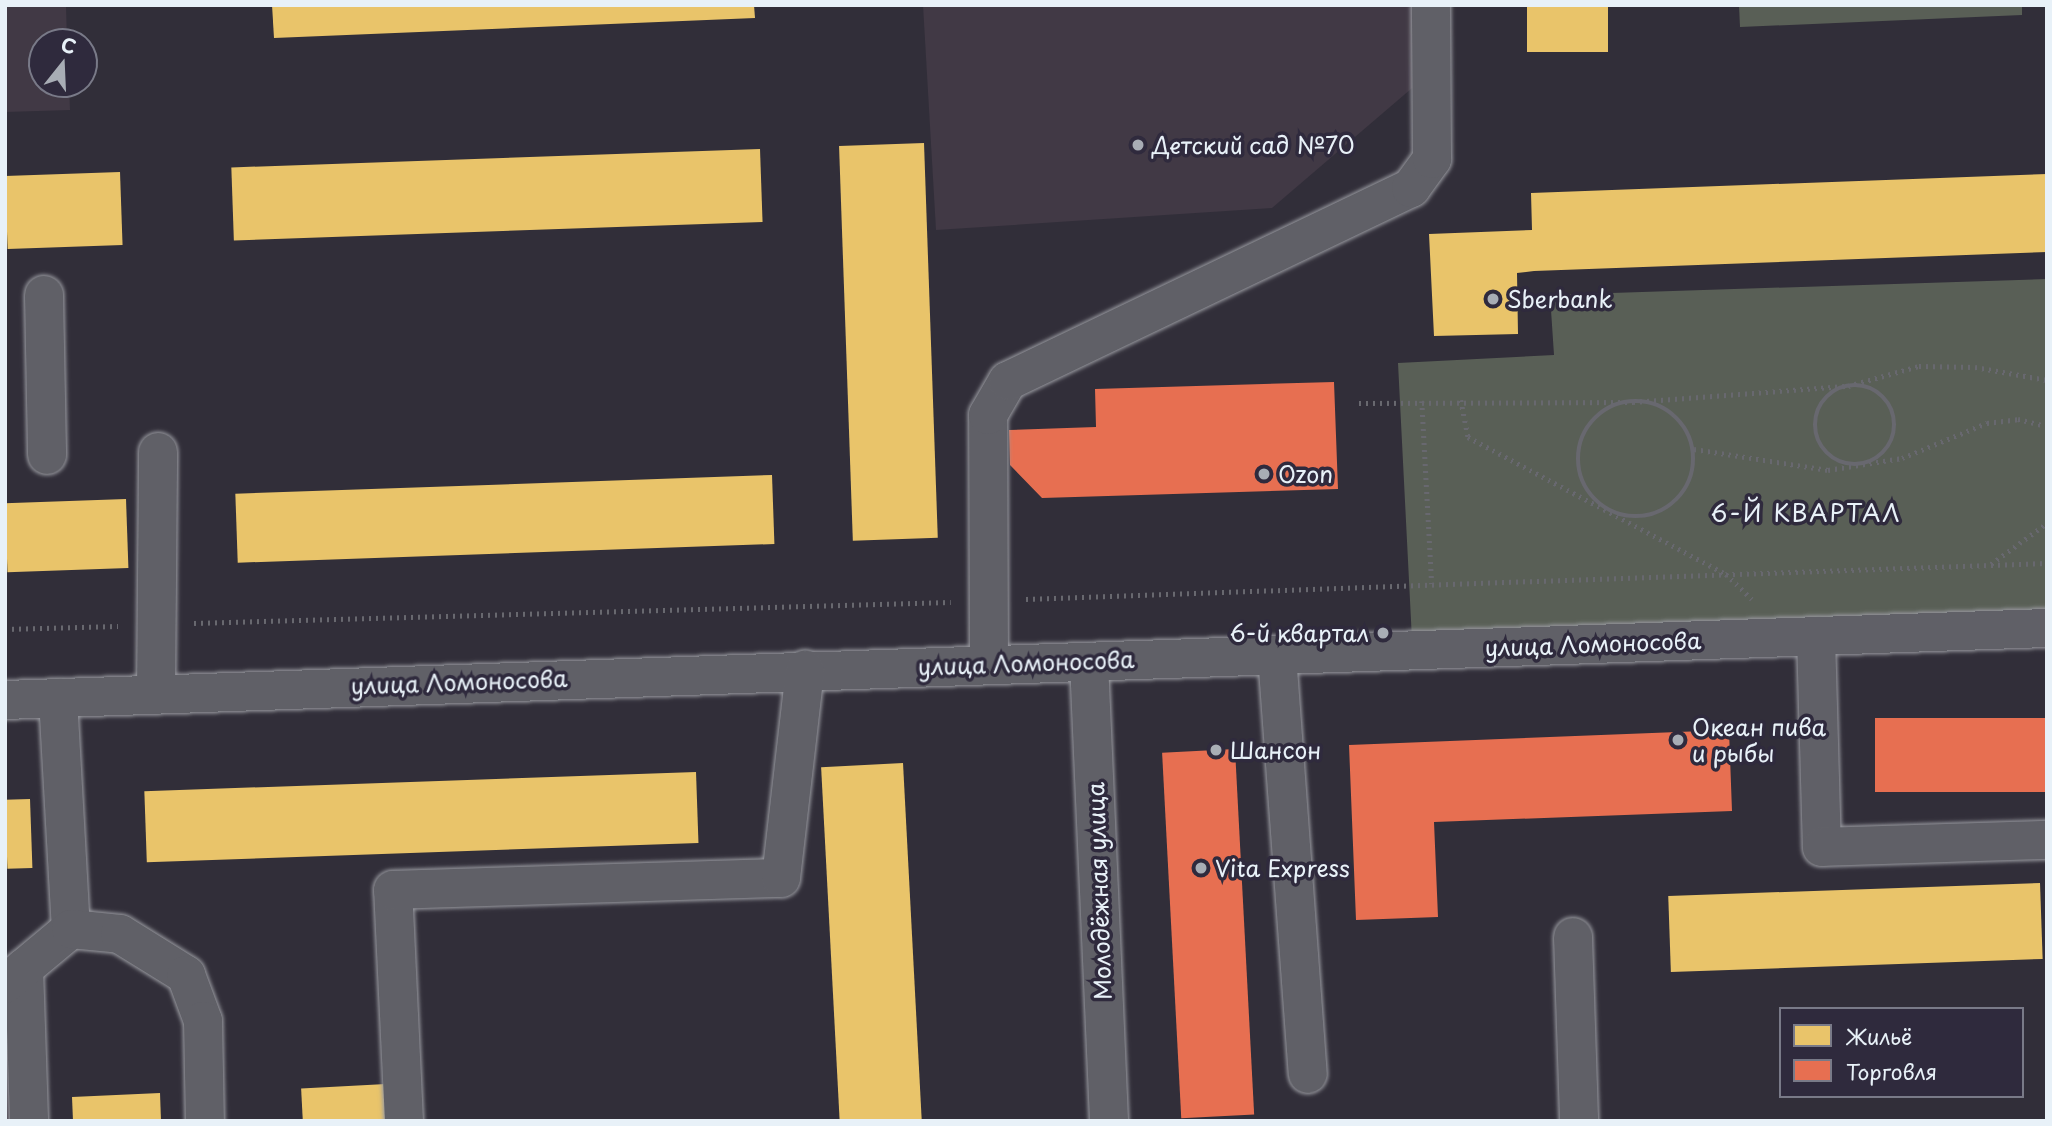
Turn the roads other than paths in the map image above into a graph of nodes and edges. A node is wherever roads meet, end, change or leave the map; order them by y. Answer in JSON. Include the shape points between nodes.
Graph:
{"nodes":[{"id":1,"x":1431,"y":5,"type":"edge"},
{"id":2,"x":44,"y":295,"type":"dead end"},
{"id":3,"x":158,"y":452,"type":"dead end"},
{"id":4,"x":47,"y":455,"type":"dead end"},
{"id":5,"x":2047,"y":628,"type":"edge"},
{"id":6,"x":1803,"y":637,"type":"junction"},
{"id":7,"x":1277,"y":655,"type":"junction"},
{"id":8,"x":1088,"y":662,"type":"junction"},
{"id":9,"x":989,"y":665,"type":"junction"},
{"id":10,"x":805,"y":669,"type":"junction"},
{"id":11,"x":156,"y":693,"type":"junction"},
{"id":12,"x":58,"y":698,"type":"junction"},
{"id":13,"x":5,"y":700,"type":"edge"},
{"id":14,"x":2047,"y":840,"type":"edge"},
{"id":15,"x":71,"y":929,"type":"junction"},
{"id":16,"x":1573,"y":937,"type":"dead end"},
{"id":17,"x":14,"y":976,"type":"edge"},
{"id":18,"x":1308,"y":1074,"type":"dead end"},
{"id":19,"x":29,"y":1121,"type":"edge"},
{"id":20,"x":205,"y":1121,"type":"edge"},
{"id":21,"x":404,"y":1121,"type":"edge"},
{"id":22,"x":1109,"y":1121,"type":"edge"},
{"id":23,"x":1579,"y":1121,"type":"edge"}],
"edges":[{"from":1,"to":9,"type":"street","via":[[1432,159],[1411,188],[1008,382],[988,415]]},
{"from":2,"to":4,"type":"street"},
{"from":3,"to":11,"type":"street"},
{"from":5,"to":6,"type":"street","name":"улица Ломоносова"},
{"from":6,"to":7,"type":"street","name":"улица Ломоносова"},
{"from":6,"to":14,"type":"street","via":[[1822,847]]},
{"from":7,"to":8,"type":"street","name":"улица Ломоносова"},
{"from":7,"to":18,"type":"street"},
{"from":8,"to":9,"type":"street","name":"улица Ломоносова"},
{"from":8,"to":22,"type":"street","name":"Молодёжная улица"},
{"from":9,"to":10,"type":"street","name":"улица Ломоносова"},
{"from":10,"to":11,"type":"street","name":"улица Ломоносова"},
{"from":10,"to":21,"type":"street","via":[[781,878],[393,890]]},
{"from":11,"to":12,"type":"street","name":"улица Ломоносова"},
{"from":12,"to":13,"type":"street","name":"улица Ломоносова"},
{"from":12,"to":15,"type":"street"},
{"from":15,"to":17,"type":"street"},
{"from":15,"to":20,"type":"street","via":[[120,934],[186,975],[203,1021]]},
{"from":16,"to":23,"type":"street"},
{"from":17,"to":19,"type":"street"}]}
